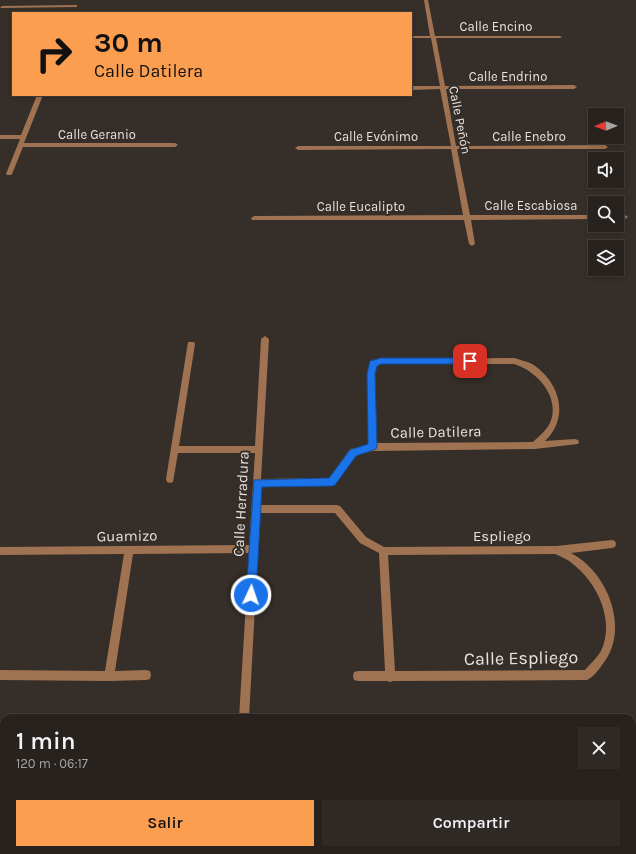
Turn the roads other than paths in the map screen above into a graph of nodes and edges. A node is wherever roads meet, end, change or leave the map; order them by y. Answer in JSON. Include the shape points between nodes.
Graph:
{"nodes":[{"id":1,"x":78,"y":0,"type":"edge"},
{"id":2,"x":426,"y":0,"type":"edge"},
{"id":3,"x":75,"y":6,"type":"junction"},
{"id":4,"x":2,"y":7,"type":"dead end"},
{"id":5,"x":73,"y":12,"type":"edge"},
{"id":6,"x":412,"y":37,"type":"edge"},
{"id":7,"x":433,"y":37,"type":"junction"},
{"id":8,"x":560,"y":37,"type":"dead end"},
{"id":9,"x":574,"y":87,"type":"dead end"},
{"id":10,"x":412,"y":88,"type":"edge"},
{"id":11,"x":443,"y":88,"type":"junction"},
{"id":12,"x":40,"y":96,"type":"edge"},
{"id":13,"x":0,"y":136,"type":"edge"},
{"id":14,"x":24,"y":136,"type":"junction"},
{"id":15,"x":20,"y":145,"type":"junction"},
{"id":16,"x":175,"y":145,"type":"dead end"},
{"id":17,"x":454,"y":147,"type":"junction"},
{"id":18,"x":605,"y":147,"type":"dead end"},
{"id":19,"x":298,"y":148,"type":"dead end"},
{"id":20,"x":9,"y":174,"type":"dead end"},
{"id":21,"x":588,"y":217,"type":"edge"},
{"id":22,"x":254,"y":218,"type":"dead end"},
{"id":23,"x":467,"y":218,"type":"junction"},
{"id":24,"x":472,"y":244,"type":"dead end"},
{"id":25,"x":265,"y":339,"type":"dead end"},
{"id":26,"x":191,"y":344,"type":"dead end"},
{"id":27,"x":575,"y":442,"type":"dead end"},
{"id":28,"x":535,"y":445,"type":"junction"},
{"id":29,"x":373,"y":446,"type":"junction"},
{"id":30,"x":175,"y":449,"type":"junction"},
{"id":31,"x":259,"y":450,"type":"junction"},
{"id":32,"x":170,"y":479,"type":"dead end"},
{"id":33,"x":257,"y":483,"type":"junction"},
{"id":34,"x":256,"y":509,"type":"junction"},
{"id":35,"x":612,"y":544,"type":"dead end"},
{"id":36,"x":253,"y":548,"type":"junction"},
{"id":37,"x":129,"y":550,"type":"junction"},
{"id":38,"x":556,"y":550,"type":"junction"},
{"id":39,"x":0,"y":551,"type":"edge"},
{"id":40,"x":383,"y":551,"type":"junction"},
{"id":41,"x":604,"y":594,"type":"joint"},
{"id":42,"x":0,"y":675,"type":"edge"},
{"id":43,"x":146,"y":675,"type":"dead end"},
{"id":44,"x":109,"y":676,"type":"junction"},
{"id":45,"x":358,"y":676,"type":"dead end"},
{"id":46,"x":390,"y":677,"type":"junction"},
{"id":47,"x":244,"y":714,"type":"edge"}],
"edges":[{"from":1,"to":3,"type":"street"},
{"from":2,"to":7,"type":"street","name":"Calle Peñón"},
{"from":3,"to":4,"type":"street"},
{"from":3,"to":5,"type":"street"},
{"from":6,"to":7,"type":"street","name":"Calle Encino"},
{"from":7,"to":8,"type":"street","name":"Calle Encino"},
{"from":7,"to":11,"type":"street","name":"Calle Peñón"},
{"from":9,"to":11,"type":"street","name":"Calle Endrino"},
{"from":10,"to":11,"type":"street","name":"Calle Endrino"},
{"from":11,"to":17,"type":"street","name":"Calle Peñón"},
{"from":12,"to":14,"type":"street"},
{"from":13,"to":14,"type":"street"},
{"from":14,"to":15,"type":"street"},
{"from":15,"to":16,"type":"street","name":"Calle Geranio"},
{"from":15,"to":20,"type":"street"},
{"from":17,"to":18,"type":"street","name":"Calle Enebro"},
{"from":17,"to":19,"type":"street","name":"Calle Evónimo"},
{"from":17,"to":23,"type":"street","name":"Calle Peñón"},
{"from":21,"to":23,"type":"street","name":"Calle Escabiosa"},
{"from":22,"to":23,"type":"street","name":"Calle Eucalipto"},
{"from":23,"to":24,"type":"street","name":"Calle Peñón"},
{"from":25,"to":31,"type":"street","name":"Calle Herradura"},
{"from":26,"to":30,"type":"street"},
{"from":27,"to":28,"type":"street","name":"Calle Datilera"},
{"from":28,"to":29,"type":"street","name":"Calle Datilera"},
{"from":28,"to":29,"type":"street","via":[[551,429],[556,414],[551,390],[531,367],[514,361],[381,361],[373,364],[371,374]]},
{"from":29,"to":33,"type":"street","name":"Calle Datilera","via":[[353,452],[332,482]]},
{"from":30,"to":31,"type":"street"},
{"from":30,"to":32,"type":"street"},
{"from":31,"to":33,"type":"street","name":"Calle Herradura"},
{"from":33,"to":34,"type":"street","name":"Calle Herradura"},
{"from":34,"to":36,"type":"street","name":"Calle Herradura"},
{"from":34,"to":40,"type":"street","via":[[337,509],[363,540]]},
{"from":35,"to":38,"type":"street"},
{"from":36,"to":37,"type":"street","name":"Guamizo"},
{"from":36,"to":47,"type":"street","name":"Calle Herradura"},
{"from":37,"to":39,"type":"street","name":"Guamizo"},
{"from":37,"to":44,"type":"street"},
{"from":38,"to":40,"type":"street","name":"Espliego"},
{"from":38,"to":41,"type":"street","name":"Espliego","via":[[578,561],[594,578]]},
{"from":40,"to":46,"type":"street"},
{"from":41,"to":46,"type":"street","name":"Calle Espliego","via":[[611,630],[606,652],[587,675]]},
{"from":42,"to":44,"type":"street"},
{"from":43,"to":44,"type":"street"},
{"from":45,"to":46,"type":"street","name":"Calle Espliego"}]}
